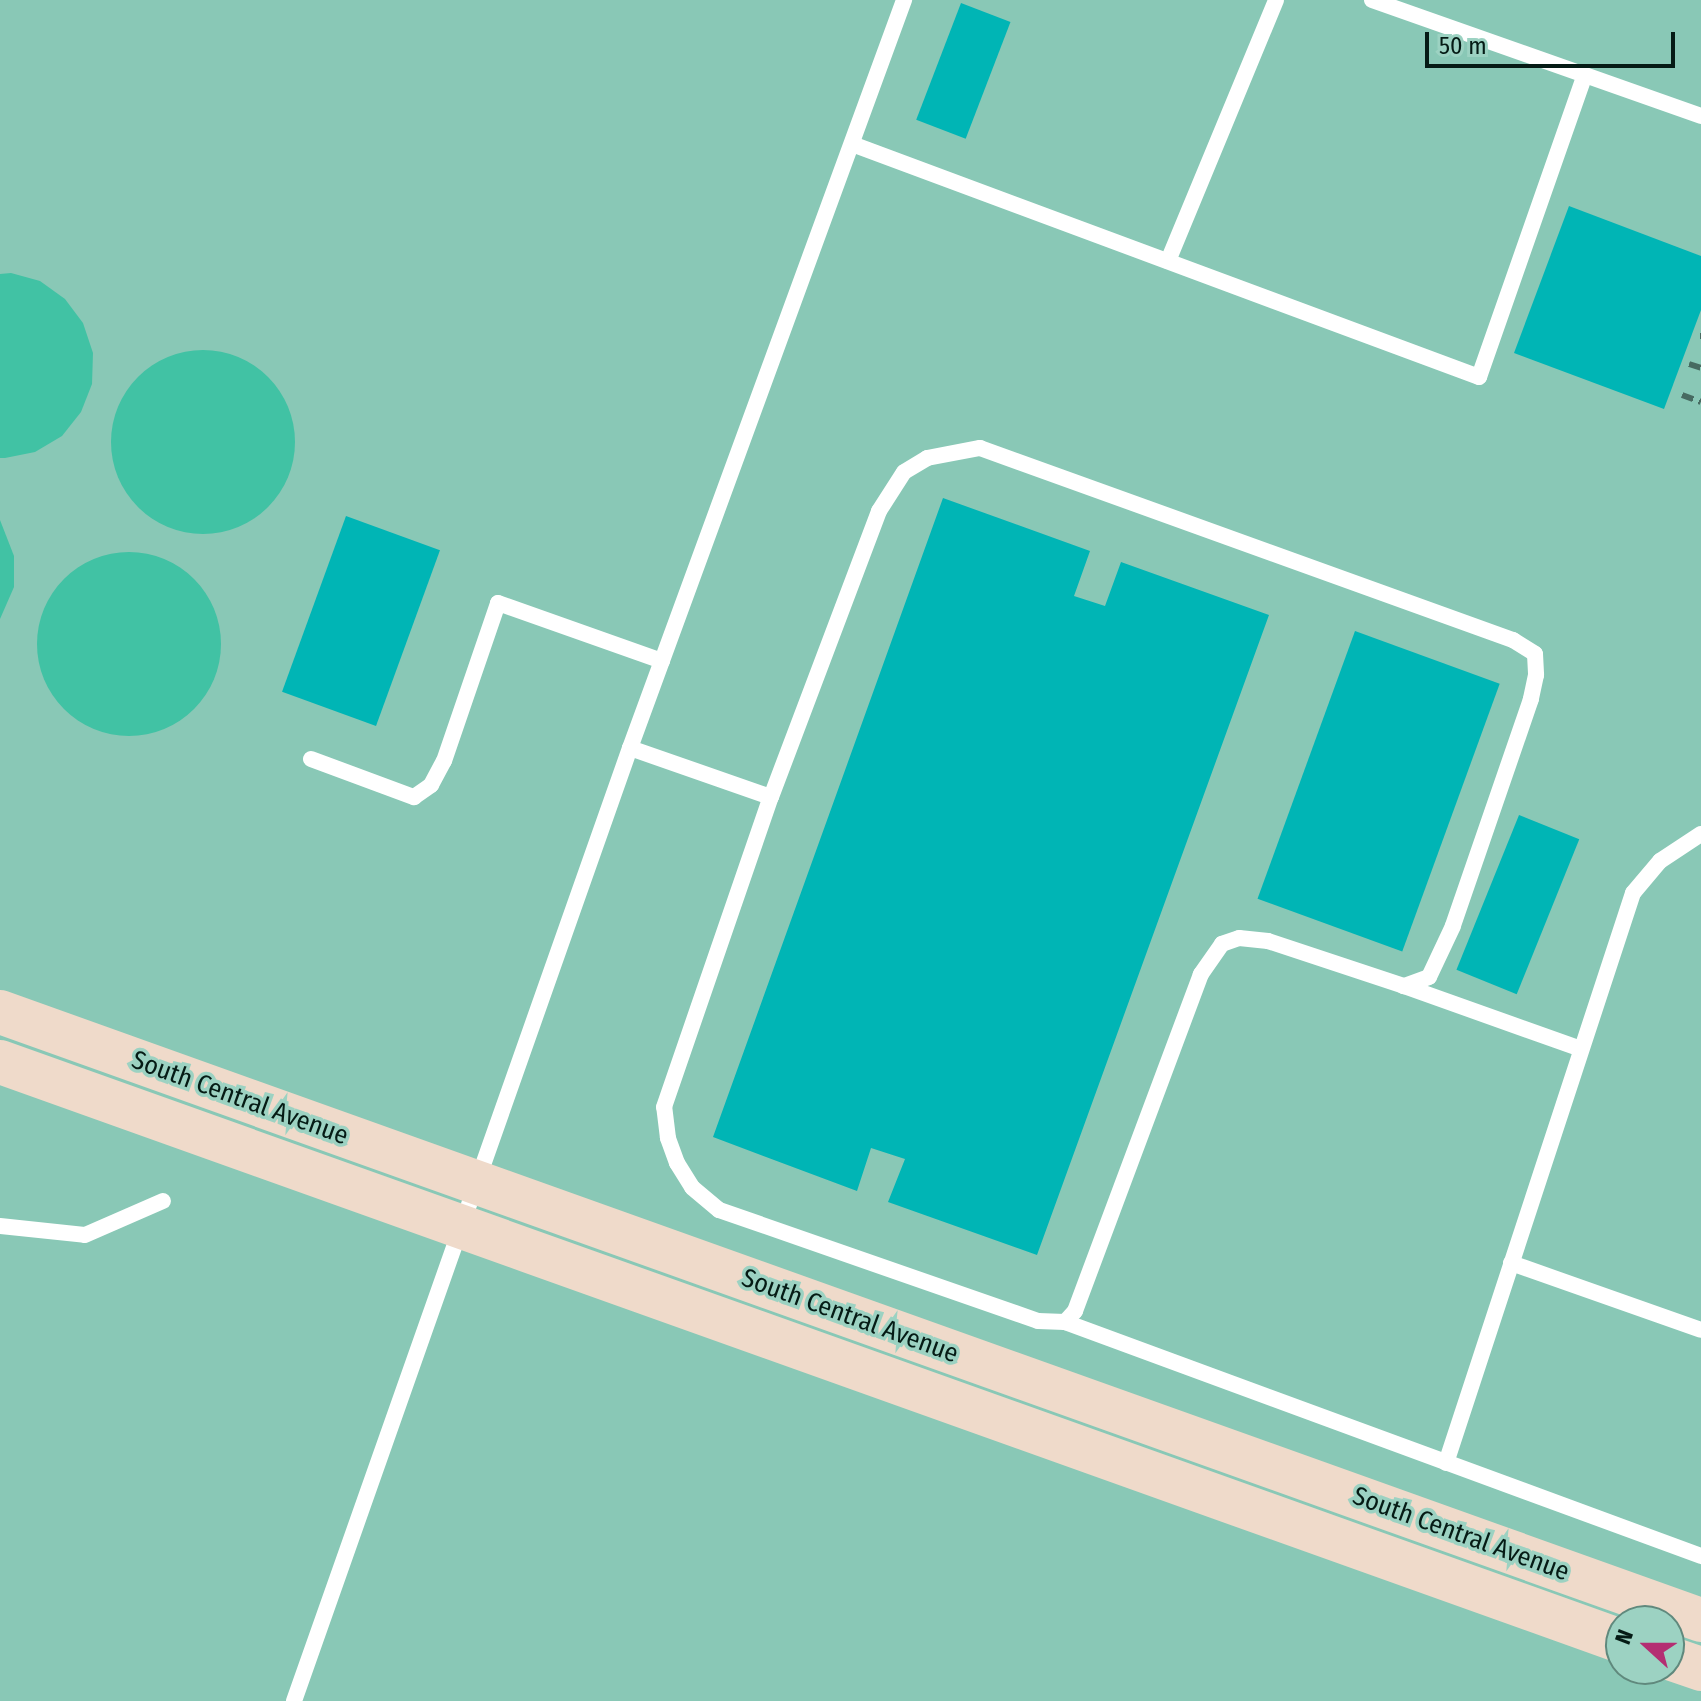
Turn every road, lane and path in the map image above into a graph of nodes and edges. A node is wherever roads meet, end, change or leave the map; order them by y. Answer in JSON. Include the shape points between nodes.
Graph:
{"nodes":[{"id":1,"x":904,"y":0,"type":"edge"},
{"id":2,"x":1276,"y":0,"type":"edge"},
{"id":3,"x":1372,"y":0,"type":"edge"},
{"id":4,"x":1585,"y":75,"type":"junction"},
{"id":5,"x":1701,"y":116,"type":"edge"},
{"id":6,"x":852,"y":144,"type":"junction"},
{"id":7,"x":1168,"y":261,"type":"junction"},
{"id":8,"x":662,"y":661,"type":"junction"},
{"id":9,"x":630,"y":748,"type":"junction"},
{"id":10,"x":311,"y":759,"type":"dead end"},
{"id":11,"x":771,"y":797,"type":"junction"},
{"id":12,"x":1701,"y":834,"type":"edge"},
{"id":13,"x":1404,"y":986,"type":"junction"},
{"id":14,"x":0,"y":1012,"type":"edge"},
{"id":15,"x":1581,"y":1049,"type":"junction"},
{"id":16,"x":0,"y":1062,"type":"edge"},
{"id":17,"x":163,"y":1201,"type":"dead end"},
{"id":18,"x":0,"y":1226,"type":"edge"},
{"id":19,"x":1511,"y":1263,"type":"junction"},
{"id":20,"x":1065,"y":1322,"type":"junction"},
{"id":21,"x":1701,"y":1330,"type":"edge"},
{"id":22,"x":1446,"y":1463,"type":"junction"},
{"id":23,"x":1701,"y":1556,"type":"edge"},
{"id":24,"x":1701,"y":1620,"type":"edge"},
{"id":25,"x":1605,"y":1635,"type":"edge"},
{"id":26,"x":294,"y":1701,"type":"edge"}],
"edges":[{"from":1,"to":6,"type":"lane"},
{"from":2,"to":7,"type":"lane"},
{"from":3,"to":4,"type":"lane"},
{"from":4,"to":5,"type":"lane"},
{"from":4,"to":7,"type":"lane","via":[[1479,377]]},
{"from":6,"to":7,"type":"lane"},
{"from":6,"to":8,"type":"lane"},
{"from":8,"to":9,"type":"lane"},
{"from":8,"to":10,"type":"lane","via":[[498,603],[431,785],[414,797]]},
{"from":9,"to":11,"type":"lane"},
{"from":9,"to":26,"type":"lane"},
{"from":11,"to":13,"type":"lane","via":[[879,511],[904,472],[927,458],[980,448],[1513,640],[1535,654],[1531,699],[1442,957],[1429,977]]},
{"from":11,"to":20,"type":"lane","via":[[664,1107],[677,1163],[692,1187],[719,1210],[1038,1321]]},
{"from":12,"to":15,"type":"lane","via":[[1660,861],[1633,893]]},
{"from":13,"to":15,"type":"lane"},
{"from":13,"to":20,"type":"lane","via":[[1268,941],[1239,938],[1222,944],[1201,974],[1075,1311]]},
{"from":14,"to":24,"type":"main road","name":"South Central Avenue"},
{"from":15,"to":19,"type":"lane"},
{"from":16,"to":25,"type":"main road","name":"South Central Avenue"},
{"from":17,"to":18,"type":"lane","via":[[85,1235]]},
{"from":19,"to":21,"type":"lane"},
{"from":19,"to":22,"type":"lane"},
{"from":20,"to":22,"type":"lane"},
{"from":22,"to":23,"type":"lane"}]}
